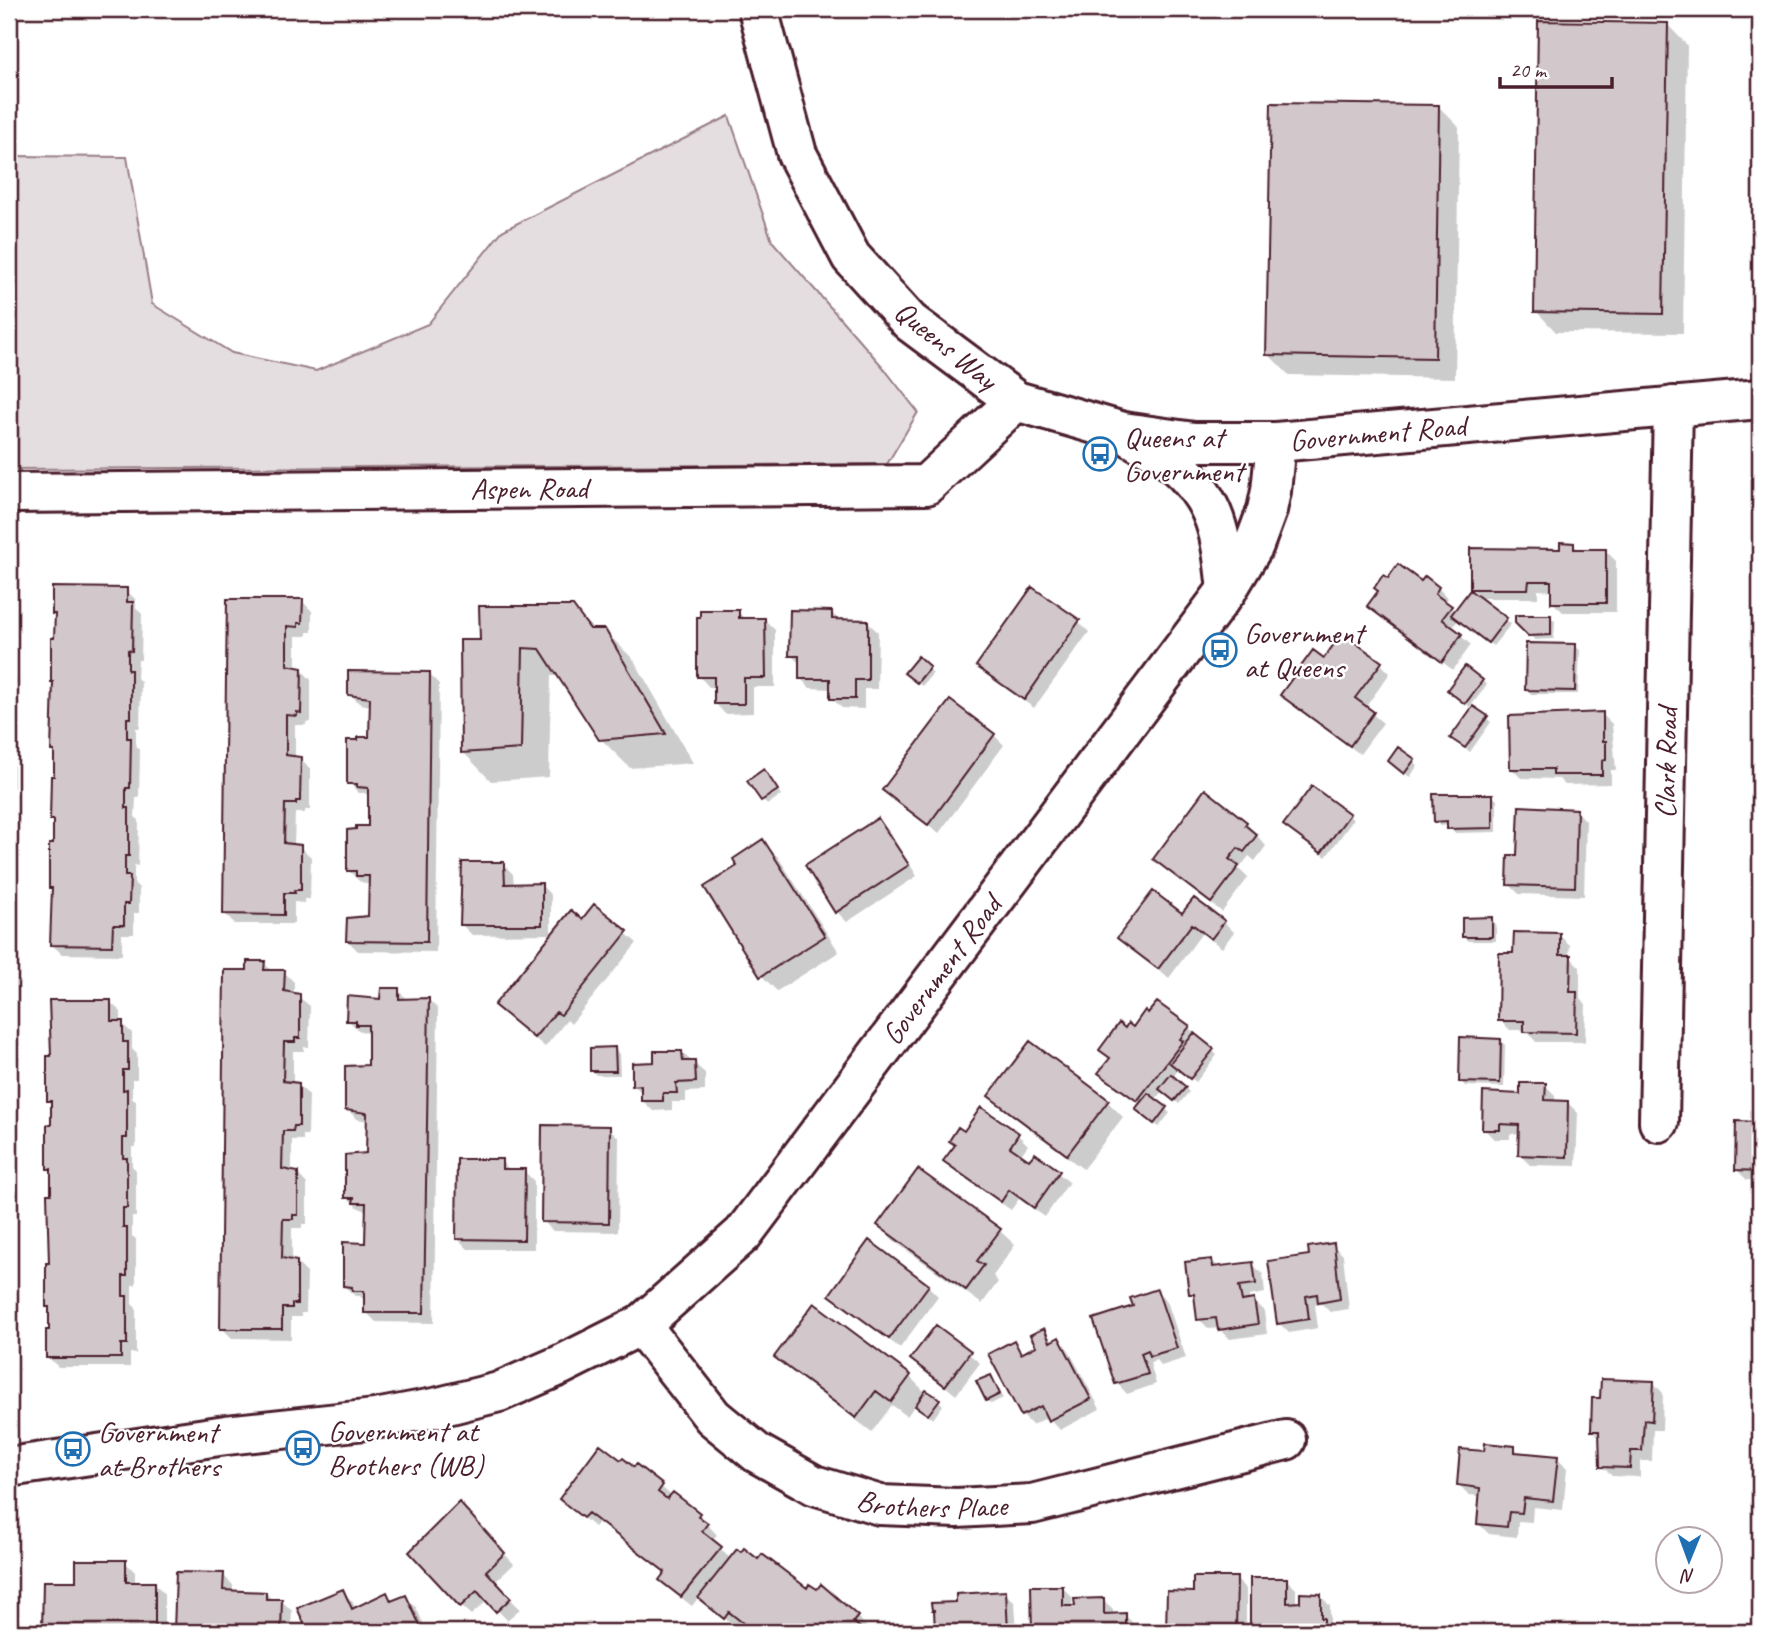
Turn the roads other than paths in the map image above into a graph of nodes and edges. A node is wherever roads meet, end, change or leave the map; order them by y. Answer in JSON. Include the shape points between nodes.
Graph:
{"nodes":[{"id":1,"x":758,"y":9,"type":"edge"},
{"id":2,"x":1760,"y":399,"type":"edge"},
{"id":3,"x":1016,"y":401,"type":"junction"},
{"id":4,"x":1673,"y":406,"type":"junction"},
{"id":5,"x":1123,"y":432,"type":"junction"},
{"id":6,"x":1276,"y":442,"type":"junction"},
{"id":7,"x":9,"y":493,"type":"edge"},
{"id":8,"x":1227,"y":590,"type":"junction"},
{"id":9,"x":1659,"y":1122,"type":"dead end"},
{"id":10,"x":641,"y":1325,"type":"junction"},
{"id":11,"x":1286,"y":1440,"type":"dead end"},
{"id":12,"x":9,"y":1467,"type":"edge"}],
"edges":[{"from":1,"to":3,"type":"street","name":"Queens Way","via":[[797,154],[851,257],[910,322]]},
{"from":2,"to":4,"type":"street","name":"Government Road"},
{"from":3,"to":5,"type":"street","name":"Queens Way"},
{"from":3,"to":7,"type":"street","name":"Aspen Road","via":[[926,485]]},
{"from":4,"to":6,"type":"street","name":"Government Road"},
{"from":4,"to":9,"type":"street","name":"Clark Road"},
{"from":5,"to":6,"type":"street","name":"Queens Way","via":[[1194,442]]},
{"from":5,"to":8,"type":"street","via":[[1174,462],[1208,501],[1222,542]]},
{"from":6,"to":8,"type":"street","name":"Government Road","via":[[1267,510],[1254,545]]},
{"from":8,"to":10,"type":"street","name":"Government Road","via":[[743,1234]]},
{"from":10,"to":11,"type":"street","name":"Brothers Place","via":[[713,1417],[757,1453],[814,1485],[880,1505],[957,1508],[1032,1504]]},
{"from":10,"to":12,"type":"street","name":"Government Road","via":[[499,1392],[439,1407]]}]}
